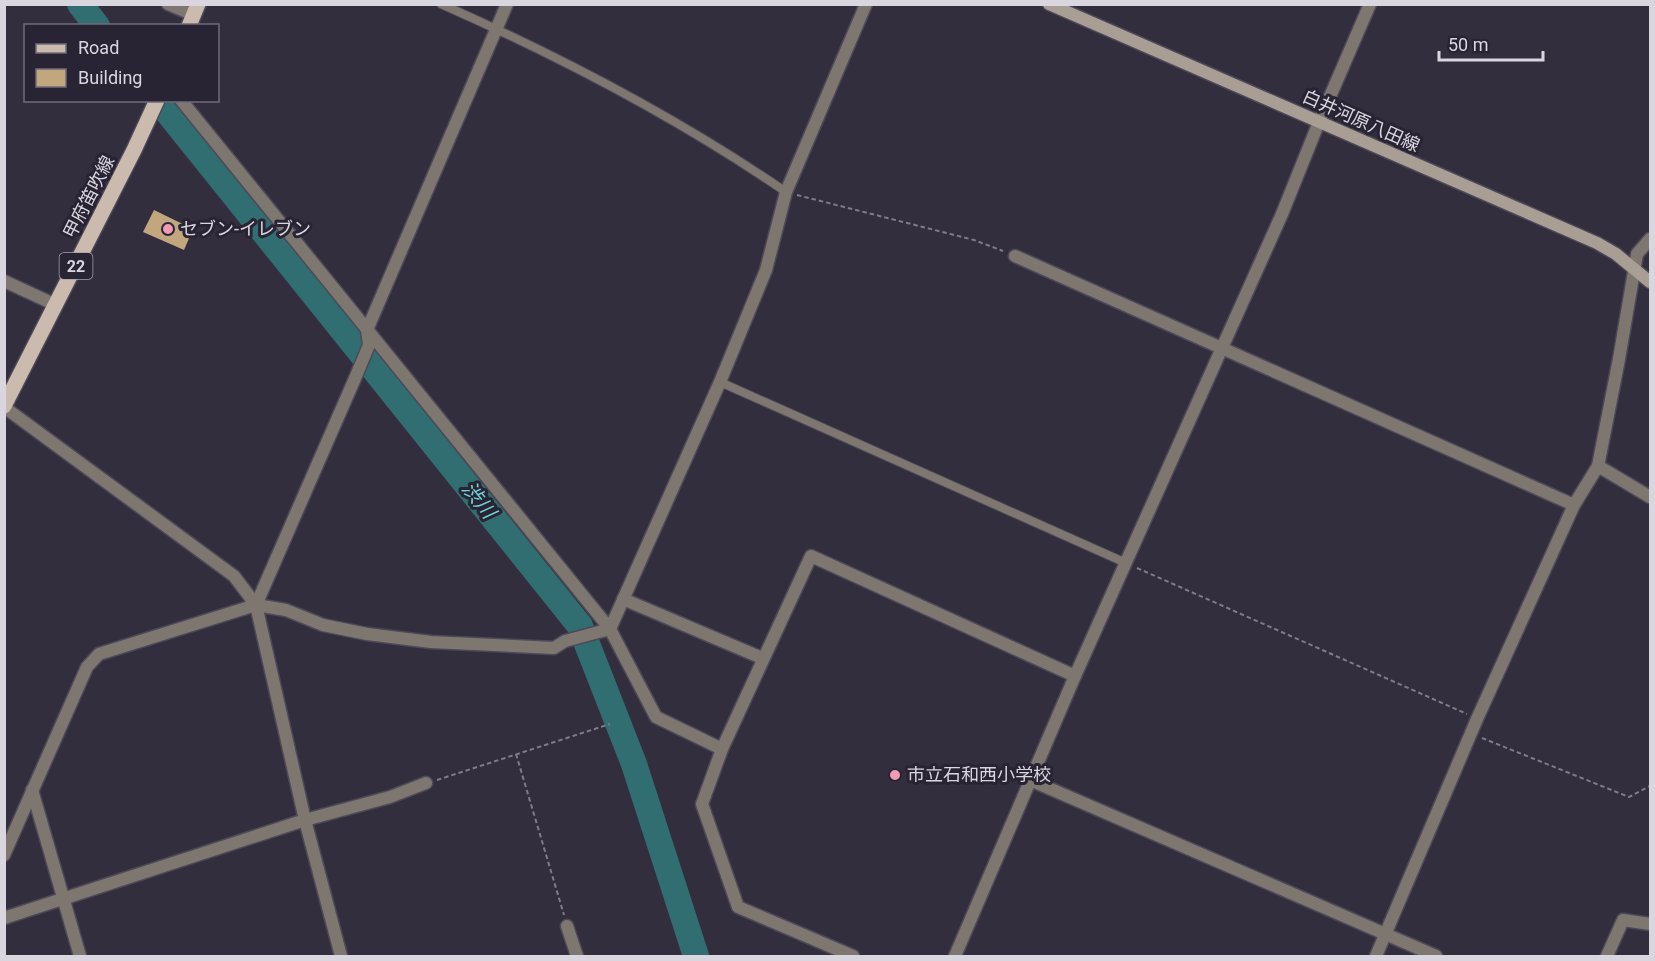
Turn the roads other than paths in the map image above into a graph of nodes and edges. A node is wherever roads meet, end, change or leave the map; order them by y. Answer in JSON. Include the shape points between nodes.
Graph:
{"nodes":[{"id":1,"x":168,"y":4,"type":"edge"},
{"id":2,"x":441,"y":4,"type":"edge"},
{"id":3,"x":507,"y":4,"type":"edge"},
{"id":4,"x":866,"y":4,"type":"edge"},
{"id":5,"x":1049,"y":4,"type":"edge"},
{"id":6,"x":1370,"y":4,"type":"edge"},
{"id":7,"x":194,"y":15,"type":"edge"},
{"id":8,"x":497,"y":28,"type":"junction"},
{"id":9,"x":156,"y":102,"type":"edge"},
{"id":10,"x":183,"y":102,"type":"edge"},
{"id":11,"x":1319,"y":122,"type":"junction"},
{"id":12,"x":786,"y":192,"type":"junction"},
{"id":13,"x":1650,"y":239,"type":"edge"},
{"id":14,"x":1015,"y":256,"type":"road end"},
{"id":15,"x":1635,"y":268,"type":"junction"},
{"id":16,"x":4,"y":281,"type":"edge"},
{"id":17,"x":1650,"y":282,"type":"edge"},
{"id":18,"x":56,"y":305,"type":"junction"},
{"id":19,"x":367,"y":330,"type":"junction"},
{"id":20,"x":1221,"y":348,"type":"junction"},
{"id":21,"x":720,"y":382,"type":"junction"},
{"id":22,"x":4,"y":406,"type":"edge"},
{"id":23,"x":1598,"y":466,"type":"junction"},
{"id":24,"x":1650,"y":497,"type":"edge"},
{"id":25,"x":1574,"y":505,"type":"junction"},
{"id":26,"x":1126,"y":563,"type":"junction"},
{"id":27,"x":623,"y":599,"type":"junction"},
{"id":28,"x":256,"y":604,"type":"junction"},
{"id":29,"x":610,"y":630,"type":"junction"},
{"id":30,"x":762,"y":658,"type":"junction"},
{"id":31,"x":1075,"y":676,"type":"junction"},
{"id":32,"x":722,"y":749,"type":"junction"},
{"id":33,"x":1030,"y":780,"type":"junction"},
{"id":34,"x":426,"y":783,"type":"road end"},
{"id":35,"x":32,"y":790,"type":"junction"},
{"id":36,"x":305,"y":820,"type":"junction"},
{"id":37,"x":4,"y":855,"type":"edge"},
{"id":38,"x":62,"y":898,"type":"junction"},
{"id":39,"x":4,"y":918,"type":"edge"},
{"id":40,"x":1650,"y":924,"type":"edge"},
{"id":41,"x":567,"y":926,"type":"road end"},
{"id":42,"x":1386,"y":934,"type":"junction"},
{"id":43,"x":80,"y":957,"type":"edge"},
{"id":44,"x":342,"y":957,"type":"edge"},
{"id":45,"x":577,"y":957,"type":"edge"},
{"id":46,"x":853,"y":957,"type":"edge"},
{"id":47,"x":955,"y":957,"type":"edge"},
{"id":48,"x":1376,"y":957,"type":"edge"},
{"id":49,"x":1436,"y":957,"type":"edge"},
{"id":50,"x":1607,"y":957,"type":"edge"}],
"edges":[{"from":1,"to":7,"type":"street"},
{"from":2,"to":8,"type":"lane"},
{"from":3,"to":8,"type":"street"},
{"from":4,"to":12,"type":"street"},
{"from":5,"to":11,"type":"main road","name":"白井河原八田線"},
{"from":6,"to":11,"type":"street"},
{"from":8,"to":12,"type":"lane","via":[[619,89]]},
{"from":8,"to":19,"type":"street"},
{"from":9,"to":18,"type":"main road","name":"甲府笛吹線","number":"22"},
{"from":10,"to":19,"type":"street"},
{"from":11,"to":15,"type":"main road","name":"白井河原八田線","via":[[1597,243]]},
{"from":11,"to":20,"type":"street"},
{"from":12,"to":21,"type":"street","via":[[766,270]]},
{"from":13,"to":15,"type":"street","via":[[1637,254]]},
{"from":14,"to":20,"type":"street"},
{"from":15,"to":17,"type":"main road","name":"白井河原八田線"},
{"from":15,"to":23,"type":"street"},
{"from":16,"to":18,"type":"street"},
{"from":18,"to":22,"type":"main road","name":"甲府笛吹線","number":"22"},
{"from":19,"to":28,"type":"street","via":[[369,345]]},
{"from":19,"to":29,"type":"street"},
{"from":20,"to":25,"type":"street"},
{"from":20,"to":26,"type":"street"},
{"from":21,"to":26,"type":"lane"},
{"from":21,"to":27,"type":"street"},
{"from":22,"to":28,"type":"street","via":[[234,576]]},
{"from":23,"to":24,"type":"street"},
{"from":23,"to":25,"type":"street"},
{"from":25,"to":42,"type":"street"},
{"from":26,"to":31,"type":"street"},
{"from":27,"to":29,"type":"street"},
{"from":27,"to":30,"type":"street"},
{"from":28,"to":29,"type":"street","via":[[286,610],[323,625],[431,642],[554,648],[565,641]]},
{"from":28,"to":35,"type":"street","via":[[99,654],[87,667]]},
{"from":28,"to":36,"type":"street"},
{"from":29,"to":32,"type":"street","via":[[656,717]]},
{"from":30,"to":31,"type":"street","via":[[811,556]]},
{"from":30,"to":32,"type":"street"},
{"from":31,"to":33,"type":"street"},
{"from":32,"to":46,"type":"street","via":[[702,804],[738,907]]},
{"from":33,"to":42,"type":"street"},
{"from":33,"to":47,"type":"street"},
{"from":34,"to":36,"type":"street"},
{"from":35,"to":37,"type":"street"},
{"from":35,"to":38,"type":"street"},
{"from":36,"to":38,"type":"street"},
{"from":36,"to":44,"type":"street"},
{"from":38,"to":39,"type":"street"},
{"from":38,"to":43,"type":"street"},
{"from":40,"to":50,"type":"street","via":[[1623,920]]},
{"from":41,"to":45,"type":"street"},
{"from":42,"to":48,"type":"street"},
{"from":42,"to":49,"type":"street"}]}
